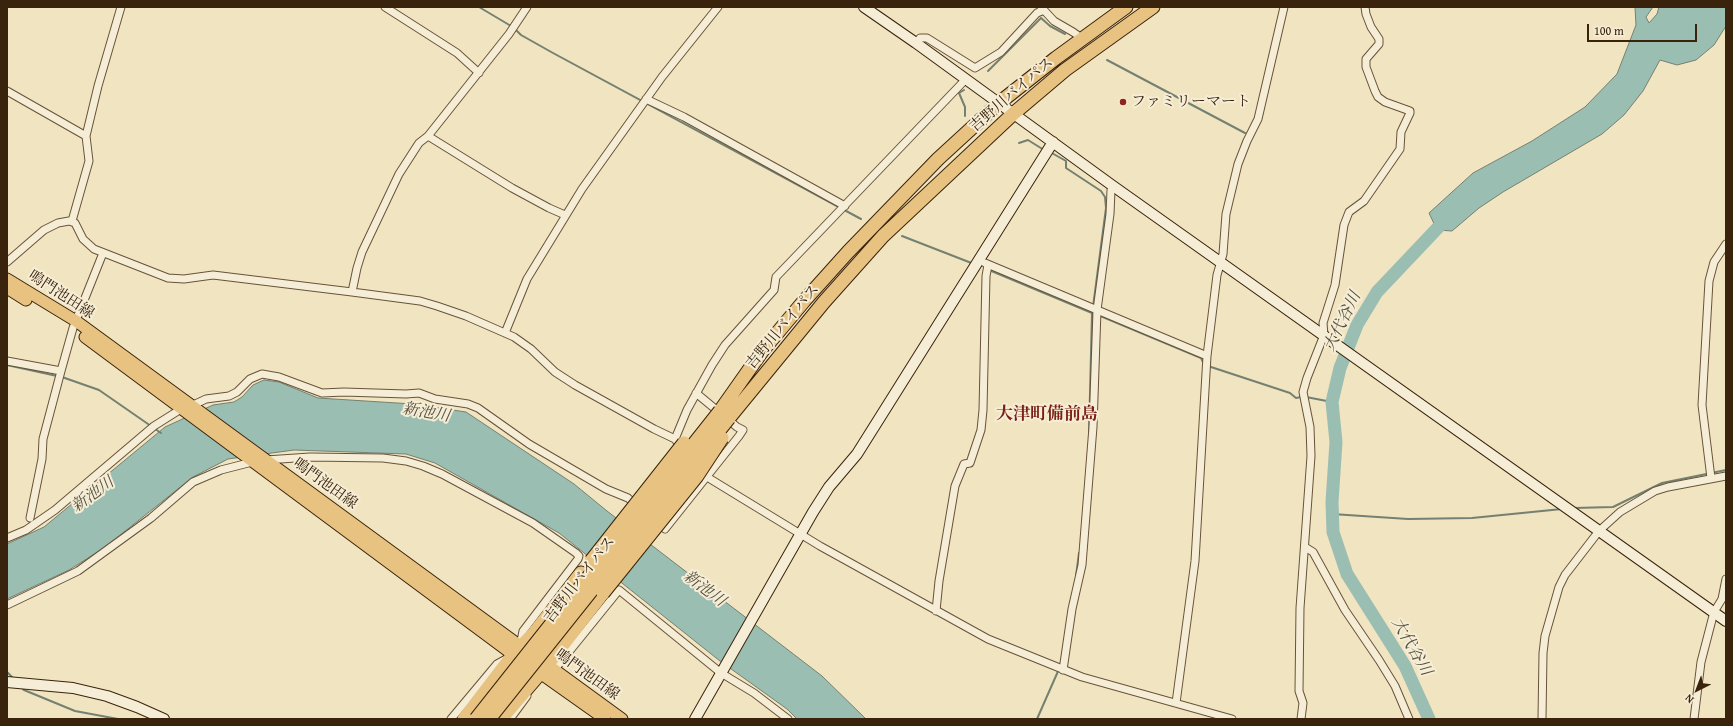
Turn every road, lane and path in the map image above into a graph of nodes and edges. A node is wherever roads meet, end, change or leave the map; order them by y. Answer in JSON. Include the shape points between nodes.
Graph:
{"nodes":[{"id":1,"x":121,"y":7,"type":"edge"},
{"id":2,"x":385,"y":7,"type":"edge"},
{"id":3,"x":527,"y":7,"type":"edge"},
{"id":4,"x":718,"y":7,"type":"edge"},
{"id":5,"x":864,"y":7,"type":"edge"},
{"id":6,"x":1126,"y":7,"type":"edge"},
{"id":7,"x":1153,"y":7,"type":"edge"},
{"id":8,"x":1284,"y":7,"type":"edge"},
{"id":9,"x":1365,"y":7,"type":"edge"},
{"id":10,"x":1041,"y":11,"type":"edge"},
{"id":11,"x":1083,"y":39,"type":"junction"},
{"id":12,"x":916,"y":43,"type":"junction"},
{"id":13,"x":479,"y":72,"type":"junction"},
{"id":14,"x":966,"y":79,"type":"junction"},
{"id":15,"x":7,"y":91,"type":"edge"},
{"id":16,"x":646,"y":99,"type":"junction"},
{"id":17,"x":999,"y":103,"type":"junction"},
{"id":18,"x":1013,"y":114,"type":"junction"},
{"id":19,"x":86,"y":136,"type":"junction"},
{"id":20,"x":428,"y":136,"type":"junction"},
{"id":21,"x":1053,"y":142,"type":"junction"},
{"id":22,"x":1113,"y":186,"type":"junction"},
{"id":23,"x":845,"y":206,"type":"junction"},
{"id":24,"x":565,"y":215,"type":"junction"},
{"id":25,"x":72,"y":221,"type":"junction"},
{"id":26,"x":1726,"y":244,"type":"edge"},
{"id":27,"x":103,"y":253,"type":"junction"},
{"id":28,"x":7,"y":262,"type":"edge"},
{"id":29,"x":984,"y":262,"type":"junction"},
{"id":30,"x":1222,"y":264,"type":"junction"},
{"id":31,"x":7,"y":279,"type":"edge"},
{"id":32,"x":7,"y":288,"type":"edge"},
{"id":33,"x":352,"y":292,"type":"junction"},
{"id":34,"x":1097,"y":310,"type":"junction"},
{"id":35,"x":75,"y":325,"type":"junction"},
{"id":36,"x":505,"y":333,"type":"junction"},
{"id":37,"x":1327,"y":338,"type":"junction"},
{"id":38,"x":1207,"y":356,"type":"junction"},
{"id":39,"x":7,"y":361,"type":"edge"},
{"id":40,"x":61,"y":371,"type":"junction"},
{"id":41,"x":696,"y":393,"type":"junction"},
{"id":42,"x":189,"y":410,"type":"junction"},
{"id":43,"x":725,"y":414,"type":"junction"},
{"id":44,"x":675,"y":439,"type":"junction"},
{"id":45,"x":258,"y":460,"type":"junction"},
{"id":46,"x":1726,"y":476,"type":"edge"},
{"id":47,"x":707,"y":477,"type":"junction"},
{"id":48,"x":1711,"y":478,"type":"junction"},
{"id":49,"x":30,"y":518,"type":"dead end"},
{"id":50,"x":1599,"y":531,"type":"junction"},
{"id":51,"x":801,"y":534,"type":"junction"},
{"id":52,"x":7,"y":538,"type":"edge"},
{"id":53,"x":1305,"y":547,"type":"junction"},
{"id":54,"x":1726,"y":578,"type":"edge"},
{"id":55,"x":7,"y":605,"type":"edge"},
{"id":56,"x":936,"y":611,"type":"junction"},
{"id":57,"x":1714,"y":612,"type":"junction"},
{"id":58,"x":1726,"y":621,"type":"edge"},
{"id":59,"x":517,"y":650,"type":"junction"},
{"id":60,"x":548,"y":669,"type":"junction"},
{"id":61,"x":1063,"y":670,"type":"junction"},
{"id":62,"x":722,"y":671,"type":"junction"},
{"id":63,"x":9,"y":682,"type":"edge"},
{"id":64,"x":1176,"y":703,"type":"junction"},
{"id":65,"x":164,"y":719,"type":"edge"},
{"id":66,"x":451,"y":719,"type":"edge"},
{"id":67,"x":464,"y":719,"type":"edge"},
{"id":68,"x":476,"y":719,"type":"edge"},
{"id":69,"x":489,"y":719,"type":"edge"},
{"id":70,"x":501,"y":719,"type":"edge"},
{"id":71,"x":510,"y":719,"type":"edge"},
{"id":72,"x":605,"y":719,"type":"edge"},
{"id":73,"x":622,"y":719,"type":"edge"},
{"id":74,"x":695,"y":719,"type":"edge"},
{"id":75,"x":788,"y":719,"type":"edge"},
{"id":76,"x":1232,"y":719,"type":"edge"},
{"id":77,"x":1301,"y":719,"type":"edge"},
{"id":78,"x":1409,"y":719,"type":"edge"},
{"id":79,"x":1542,"y":719,"type":"edge"},
{"id":80,"x":1694,"y":719,"type":"edge"}],
"edges":[{"from":1,"to":19,"type":"street"},
{"from":2,"to":13,"type":"street","via":[[457,53]]},
{"from":3,"to":13,"type":"street"},
{"from":4,"to":16,"type":"street"},
{"from":5,"to":12,"type":"street"},
{"from":6,"to":11,"type":"highway","name":"吉野川バイパス"},
{"from":7,"to":18,"type":"highway","name":"吉野川バイパス","via":[[1065,70]]},
{"from":8,"to":30,"type":"street","via":[[1258,119],[1238,164],[1226,214]]},
{"from":9,"to":37,"type":"street","via":[[1371,27],[1379,39],[1379,44],[1366,60],[1375,91],[1378,97],[1410,113],[1401,132],[1400,148],[1364,201],[1349,212],[1344,225],[1335,285],[1323,323]]},
{"from":10,"to":11,"type":"street"},
{"from":10,"to":12,"type":"street","via":[[1001,52],[976,68],[927,38],[920,38]]},
{"from":11,"to":17,"type":"highway","name":"吉野川バイパス"},
{"from":12,"to":14,"type":"street"},
{"from":13,"to":20,"type":"street"},
{"from":14,"to":17,"type":"street"},
{"from":14,"to":23,"type":"street"},
{"from":15,"to":19,"type":"street"},
{"from":16,"to":23,"type":"street","via":[[684,117]]},
{"from":16,"to":24,"type":"street"},
{"from":17,"to":18,"type":"street"},
{"from":17,"to":43,"type":"highway","name":"吉野川バイパス","via":[[938,159],[848,252],[763,350]]},
{"from":18,"to":21,"type":"street"},
{"from":18,"to":43,"type":"highway","name":"吉野川バイパス","via":[[882,236],[749,394]]},
{"from":19,"to":25,"type":"street","via":[[88,161]]},
{"from":20,"to":24,"type":"street","via":[[512,188]]},
{"from":20,"to":33,"type":"street","via":[[419,143],[399,174],[362,252]]},
{"from":21,"to":22,"type":"street"},
{"from":21,"to":29,"type":"street"},
{"from":22,"to":30,"type":"street"},
{"from":22,"to":34,"type":"street"},
{"from":23,"to":41,"type":"street","via":[[776,278],[774,290],[725,345]]},
{"from":24,"to":36,"type":"street","via":[[527,279]]},
{"from":25,"to":27,"type":"street","via":[[86,242]]},
{"from":25,"to":28,"type":"street","via":[[64,221],[44,230]]},
{"from":26,"to":48,"type":"street","via":[[1714,262],[1707,305],[1702,405]]},
{"from":27,"to":33,"type":"street","via":[[168,278],[213,275]]},
{"from":27,"to":35,"type":"street"},
{"from":29,"to":34,"type":"street"},
{"from":29,"to":51,"type":"street","via":[[858,454],[829,487]]},
{"from":29,"to":56,"type":"street","via":[[986,276],[981,430],[970,463],[964,464],[955,486]]},
{"from":30,"to":37,"type":"street"},
{"from":30,"to":38,"type":"street","via":[[1217,275]]},
{"from":31,"to":35,"type":"main road","name":"鳴門池田線"},
{"from":32,"to":35,"type":"main road","name":"鳴門池田線"},
{"from":33,"to":36,"type":"street","via":[[420,301],[466,316]]},
{"from":34,"to":38,"type":"street"},
{"from":34,"to":61,"type":"street","via":[[1093,427],[1082,565],[1072,609]]},
{"from":35,"to":40,"type":"street"},
{"from":35,"to":42,"type":"main road","name":"鳴門池田線"},
{"from":36,"to":44,"type":"street","via":[[527,346],[555,372],[575,385]]},
{"from":37,"to":50,"type":"street"},
{"from":37,"to":53,"type":"street","via":[[1307,378],[1303,392],[1310,427],[1311,456]]},
{"from":38,"to":64,"type":"street","via":[[1195,561]]},
{"from":39,"to":40,"type":"street"},
{"from":40,"to":49,"type":"street","via":[[43,439],[42,459]]},
{"from":41,"to":44,"type":"street"},
{"from":41,"to":47,"type":"street","via":[[742,430]]},
{"from":42,"to":45,"type":"main road","name":"鳴門池田線"},
{"from":42,"to":47,"type":"street","via":[[206,399],[233,394],[250,379],[262,374],[279,377],[322,393],[419,393],[434,399],[468,404],[478,408],[528,444],[628,498],[665,529]]},
{"from":42,"to":52,"type":"street","via":[[154,426],[55,510],[26,530]]},
{"from":43,"to":59,"type":"highway","bridge":true,"via":[[662,469],[534,632]]},
{"from":43,"to":60,"type":"highway","bridge":true,"via":[[698,476],[603,593]]},
{"from":43,"to":68,"type":"highway","name":"吉野川バイパス","bridge":true},
{"from":43,"to":69,"type":"highway","name":"吉野川バイパス","bridge":true},
{"from":44,"to":47,"type":"street"},
{"from":45,"to":55,"type":"street","via":[[221,470],[193,482],[151,518],[78,571]]},
{"from":45,"to":59,"type":"main road","name":"鳴門池田線"},
{"from":45,"to":59,"type":"street","via":[[310,457],[383,458],[406,461],[442,474],[533,523],[576,553],[578,559],[523,632]]},
{"from":46,"to":48,"type":"street"},
{"from":47,"to":51,"type":"street"},
{"from":48,"to":50,"type":"street","via":[[1655,492],[1620,512]]},
{"from":50,"to":57,"type":"street"},
{"from":50,"to":79,"type":"street","via":[[1559,586],[1545,636]]},
{"from":51,"to":56,"type":"street"},
{"from":51,"to":62,"type":"street"},
{"from":53,"to":77,"type":"street","via":[[1300,608]]},
{"from":53,"to":78,"type":"street","via":[[1313,552],[1345,610],[1395,686]]},
{"from":54,"to":57,"type":"street","via":[[1722,598]]},
{"from":56,"to":61,"type":"street","via":[[988,639]]},
{"from":57,"to":58,"type":"street"},
{"from":57,"to":80,"type":"street","via":[[1701,662]]},
{"from":59,"to":60,"type":"main road","name":"鳴門池田線"},
{"from":59,"to":66,"type":"street","via":[[497,664]]},
{"from":59,"to":67,"type":"highway"},
{"from":60,"to":62,"type":"street","via":[[619,590]]},
{"from":60,"to":70,"type":"highway"},
{"from":60,"to":71,"type":"street"},
{"from":60,"to":72,"type":"main road","name":"鳴門池田線"},
{"from":60,"to":73,"type":"main road","name":"鳴門池田線"},
{"from":61,"to":64,"type":"street"},
{"from":62,"to":74,"type":"street"},
{"from":62,"to":75,"type":"street"},
{"from":63,"to":65,"type":"street","via":[[73,688],[107,696]]},
{"from":64,"to":76,"type":"street"}]}
